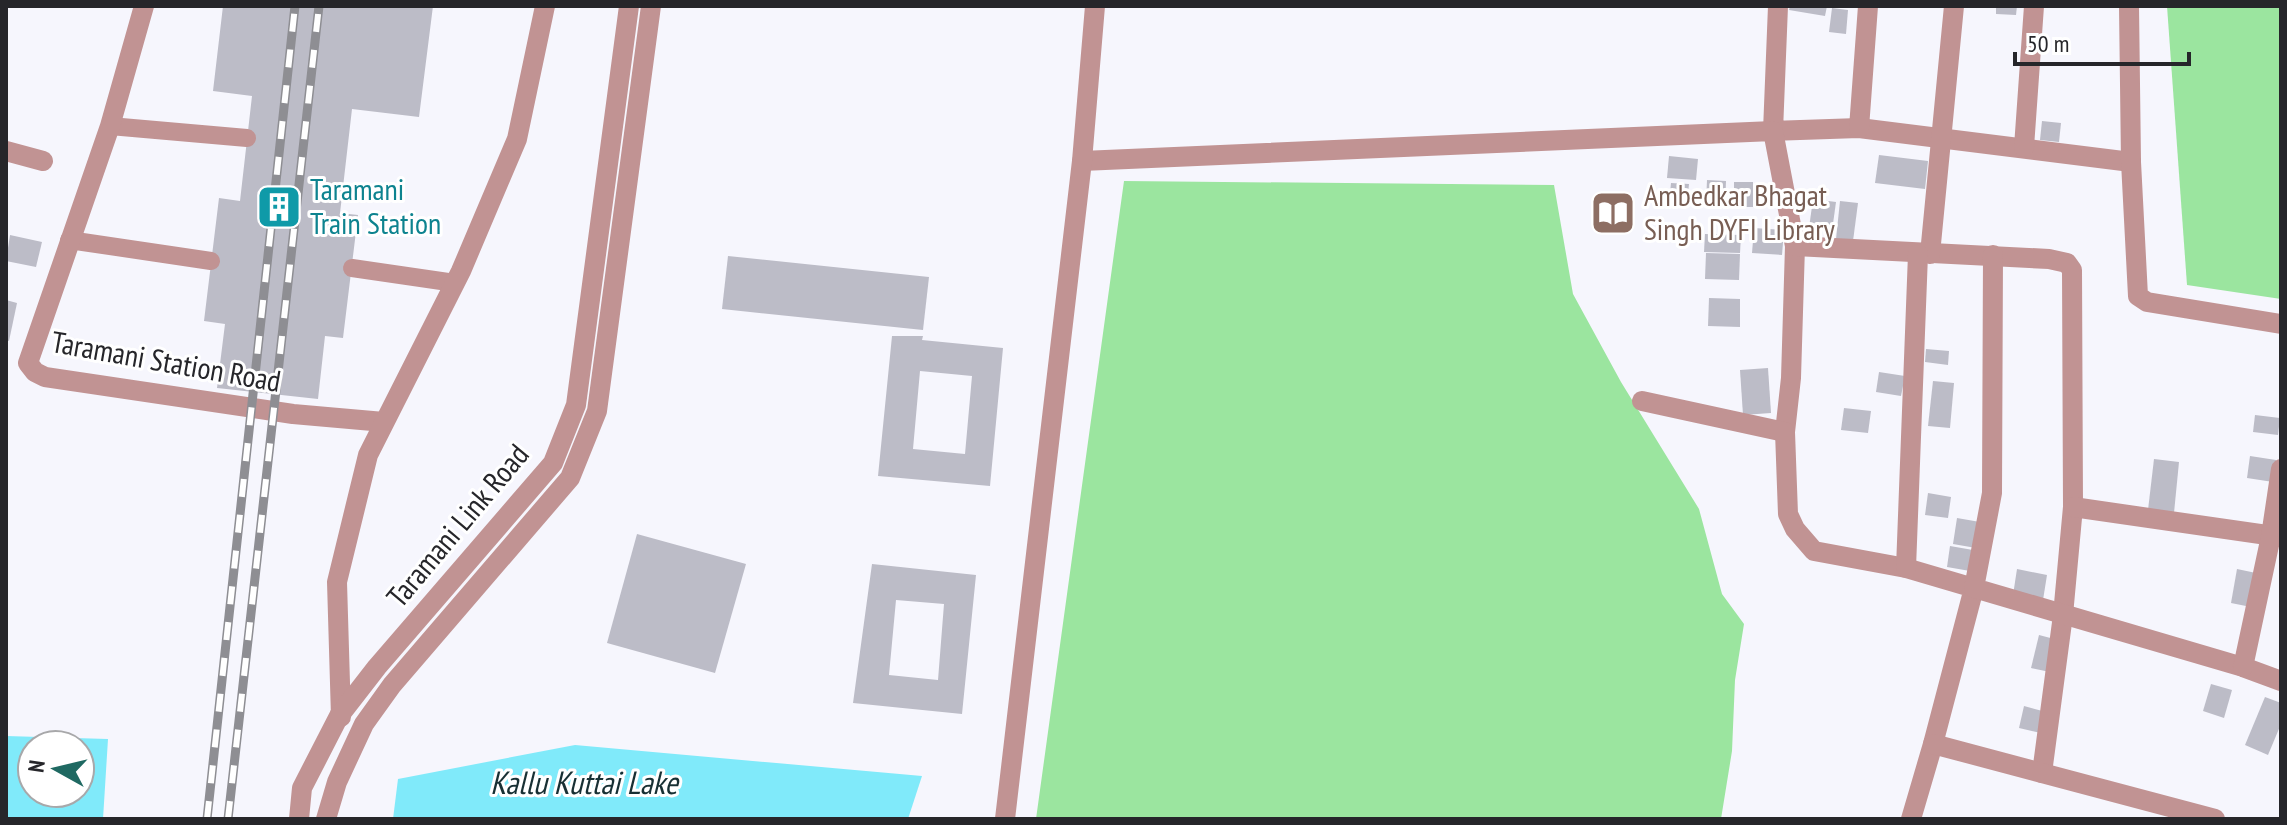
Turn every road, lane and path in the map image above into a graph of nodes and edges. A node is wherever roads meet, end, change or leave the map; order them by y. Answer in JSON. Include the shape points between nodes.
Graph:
{"nodes":[{"id":1,"x":144,"y":6,"type":"edge"},
{"id":2,"x":545,"y":6,"type":"edge"},
{"id":3,"x":629,"y":6,"type":"edge"},
{"id":4,"x":651,"y":6,"type":"edge"},
{"id":5,"x":1095,"y":6,"type":"edge"},
{"id":6,"x":1778,"y":6,"type":"edge"},
{"id":7,"x":1868,"y":6,"type":"edge"},
{"id":8,"x":1954,"y":6,"type":"edge"},
{"id":9,"x":2034,"y":6,"type":"edge"},
{"id":10,"x":2129,"y":6,"type":"edge"},
{"id":11,"x":110,"y":126,"type":"junction"},
{"id":12,"x":1859,"y":128,"type":"junction"},
{"id":13,"x":1773,"y":131,"type":"junction"},
{"id":14,"x":247,"y":138,"type":"dead end"},
{"id":15,"x":1940,"y":139,"type":"junction"},
{"id":16,"x":2024,"y":147,"type":"junction"},
{"id":17,"x":6,"y":151,"type":"edge"},
{"id":18,"x":43,"y":161,"type":"dead end"},
{"id":19,"x":1082,"y":161,"type":"junction"},
{"id":20,"x":2131,"y":162,"type":"junction"},
{"id":21,"x":69,"y":240,"type":"junction"},
{"id":22,"x":1795,"y":246,"type":"junction"},
{"id":23,"x":1924,"y":254,"type":"junction"},
{"id":24,"x":1993,"y":255,"type":"junction"},
{"id":25,"x":211,"y":261,"type":"dead end"},
{"id":26,"x":352,"y":268,"type":"dead end"},
{"id":27,"x":455,"y":283,"type":"junction"},
{"id":28,"x":2281,"y":324,"type":"edge"},
{"id":29,"x":1642,"y":401,"type":"dead end"},
{"id":30,"x":384,"y":422,"type":"junction"},
{"id":31,"x":1785,"y":432,"type":"junction"},
{"id":32,"x":2281,"y":469,"type":"edge"},
{"id":33,"x":2073,"y":507,"type":"junction"},
{"id":34,"x":2276,"y":537,"type":"edge"},
{"id":35,"x":1906,"y":568,"type":"junction"},
{"id":36,"x":1974,"y":588,"type":"junction"},
{"id":37,"x":2063,"y":615,"type":"junction"},
{"id":38,"x":2243,"y":667,"type":"junction"},
{"id":39,"x":2281,"y":681,"type":"edge"},
{"id":40,"x":339,"y":716,"type":"junction"},
{"id":41,"x":364,"y":724,"type":"junction"},
{"id":42,"x":1933,"y":744,"type":"junction"},
{"id":43,"x":2042,"y":773,"type":"junction"},
{"id":44,"x":299,"y":819,"type":"edge"},
{"id":45,"x":326,"y":819,"type":"edge"},
{"id":46,"x":1005,"y":819,"type":"edge"},
{"id":47,"x":1911,"y":819,"type":"edge"},
{"id":48,"x":2215,"y":819,"type":"edge"}],
"edges":[{"from":1,"to":11,"type":"street","name":"Taramani Station Road"},
{"from":2,"to":27,"type":"street","via":[[517,139]]},
{"from":3,"to":40,"type":"street","name":"Taramani Link Road","via":[[576,405],[553,463]]},
{"from":4,"to":41,"type":"street","name":"Taramani Link Road","via":[[597,411],[570,478]]},
{"from":5,"to":19,"type":"street"},
{"from":6,"to":13,"type":"street"},
{"from":7,"to":12,"type":"street"},
{"from":8,"to":15,"type":"street"},
{"from":9,"to":16,"type":"street"},
{"from":10,"to":20,"type":"street"},
{"from":11,"to":14,"type":"street"},
{"from":11,"to":21,"type":"street","name":"Taramani Station Road"},
{"from":12,"to":13,"type":"street"},
{"from":12,"to":15,"type":"street"},
{"from":13,"to":19,"type":"street"},
{"from":13,"to":22,"type":"street"},
{"from":15,"to":16,"type":"street"},
{"from":15,"to":23,"type":"street"},
{"from":16,"to":20,"type":"street"},
{"from":17,"to":18,"type":"street"},
{"from":19,"to":46,"type":"street"},
{"from":20,"to":28,"type":"street","via":[[2138,296],[2147,302]]},
{"from":21,"to":25,"type":"street"},
{"from":21,"to":30,"type":"street","name":"Taramani Station Road","via":[[28,363],[35,372],[277,412]]},
{"from":22,"to":23,"type":"street"},
{"from":22,"to":31,"type":"street"},
{"from":23,"to":24,"type":"street"},
{"from":23,"to":35,"type":"street"},
{"from":24,"to":33,"type":"street","via":[[2057,261],[2072,270]]},
{"from":24,"to":36,"type":"street","via":[[1992,493]]},
{"from":26,"to":27,"type":"street"},
{"from":27,"to":30,"type":"street"},
{"from":29,"to":31,"type":"street"},
{"from":30,"to":40,"type":"street","via":[[368,455],[337,582]]},
{"from":31,"to":35,"type":"street","via":[[1788,514],[1804,542],[1814,551]]},
{"from":32,"to":34,"type":"street"},
{"from":33,"to":34,"type":"street"},
{"from":33,"to":37,"type":"street"},
{"from":34,"to":38,"type":"street"},
{"from":35,"to":36,"type":"street"},
{"from":36,"to":37,"type":"street"},
{"from":36,"to":42,"type":"street"},
{"from":37,"to":38,"type":"street"},
{"from":37,"to":43,"type":"street"},
{"from":38,"to":39,"type":"street"},
{"from":40,"to":41,"type":"street"},
{"from":40,"to":44,"type":"street","name":"Taramani Link Road","via":[[302,788]]},
{"from":41,"to":45,"type":"street","name":"Taramani Link Road"},
{"from":42,"to":43,"type":"street"},
{"from":42,"to":47,"type":"street"},
{"from":43,"to":48,"type":"street"}]}
